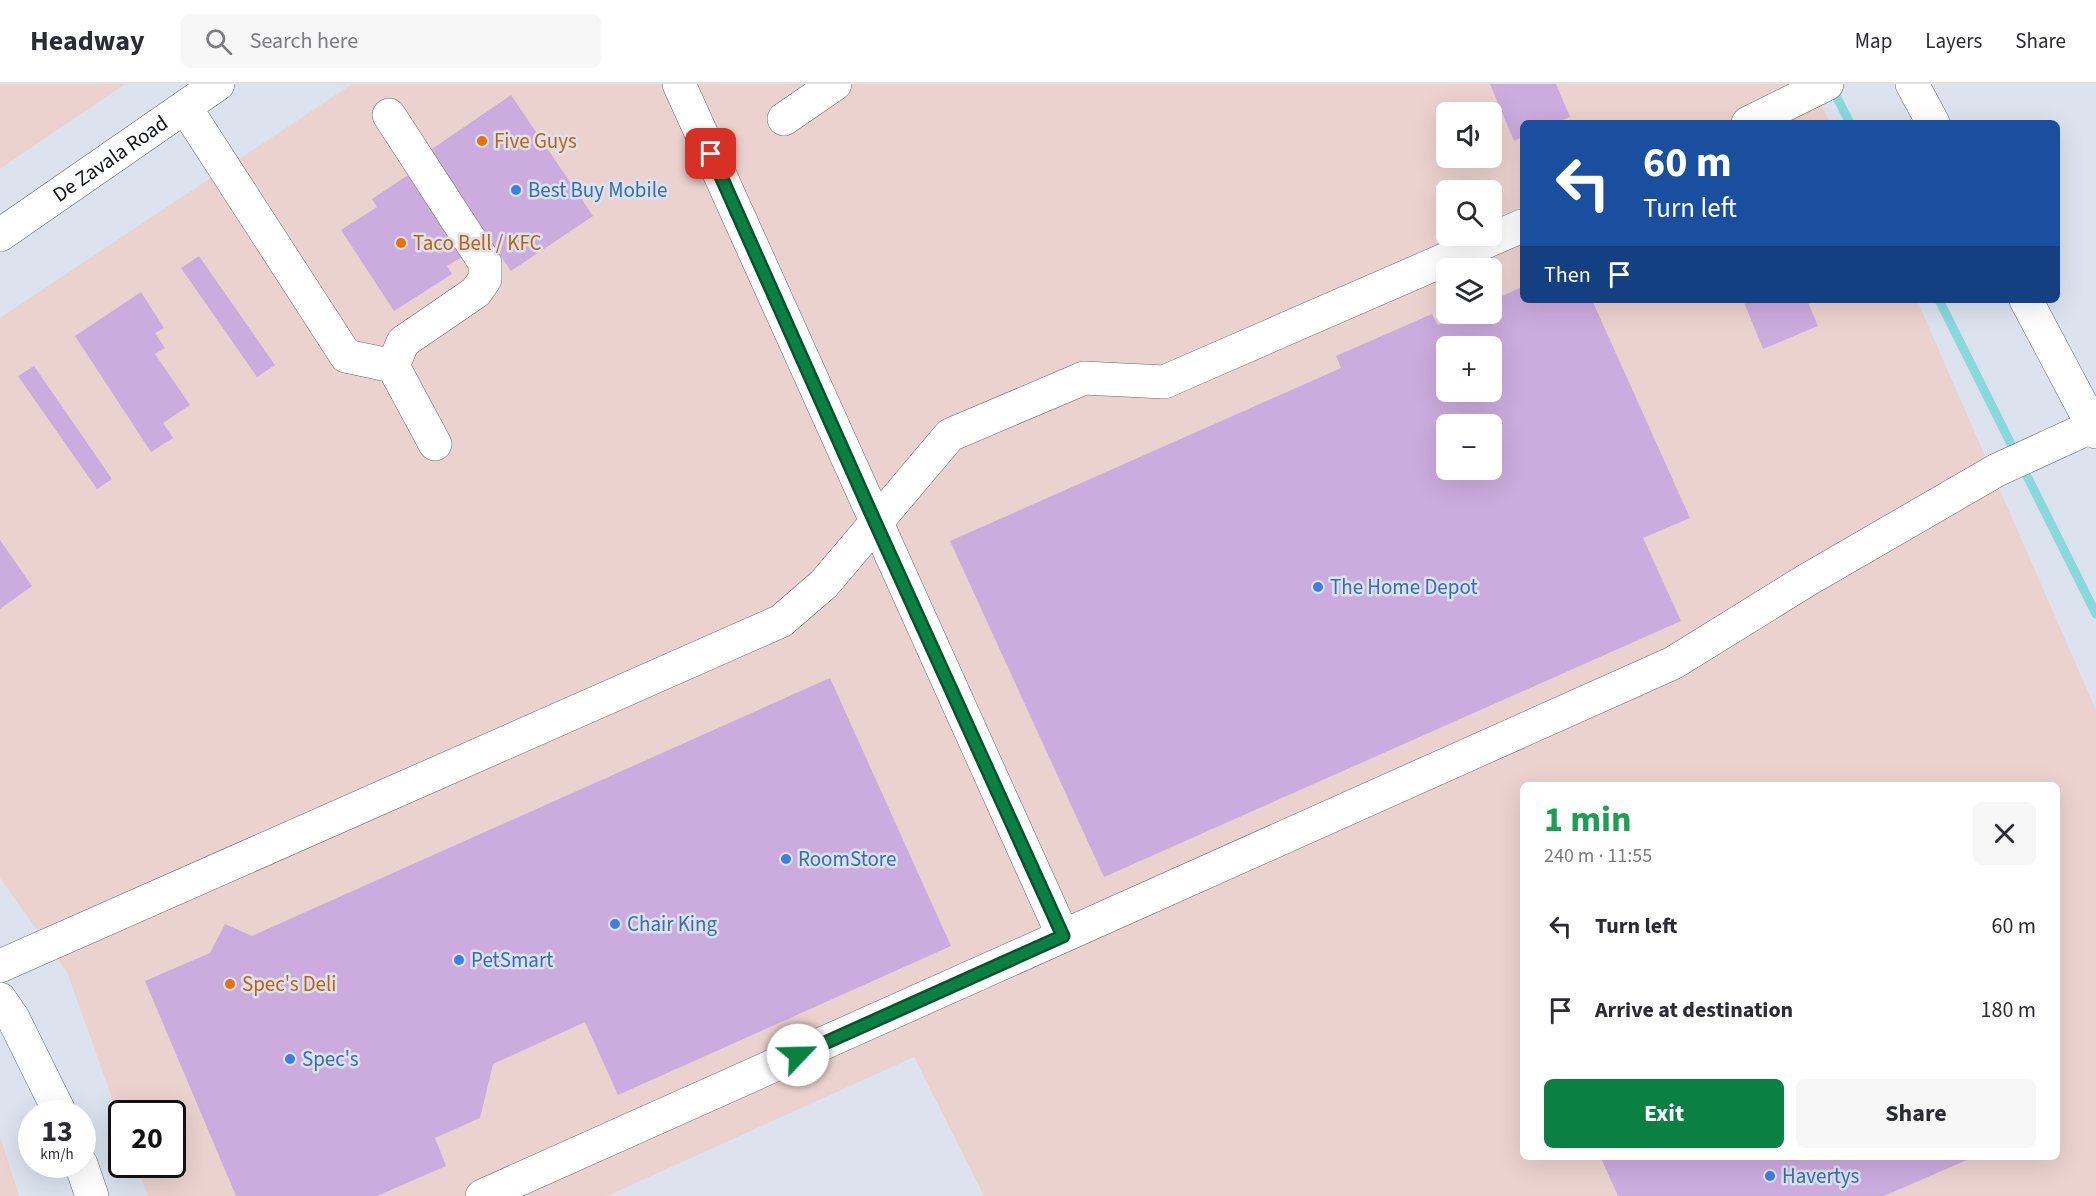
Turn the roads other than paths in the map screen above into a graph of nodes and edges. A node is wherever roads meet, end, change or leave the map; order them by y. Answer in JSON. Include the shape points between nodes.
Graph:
{"nodes":[{"id":1,"x":219,"y":84,"type":"edge"},
{"id":2,"x":679,"y":84,"type":"edge"},
{"id":3,"x":835,"y":84,"type":"edge"},
{"id":4,"x":1912,"y":84,"type":"edge"},
{"id":5,"x":1819,"y":88,"type":"edge"},
{"id":6,"x":185,"y":107,"type":"junction"},
{"id":7,"x":389,"y":115,"type":"dead end"},
{"id":8,"x":784,"y":119,"type":"dead end"},
{"id":9,"x":1754,"y":120,"type":"edge"},
{"id":10,"x":1931,"y":120,"type":"edge"},
{"id":11,"x":1520,"y":227,"type":"edge"},
{"id":12,"x":0,"y":235,"type":"edge"},
{"id":13,"x":2028,"y":303,"type":"edge"},
{"id":14,"x":393,"y":366,"type":"junction"},
{"id":15,"x":2094,"y":429,"type":"edge"},
{"id":16,"x":435,"y":444,"type":"dead end"},
{"id":17,"x":875,"y":522,"type":"junction"},
{"id":18,"x":1063,"y":936,"type":"junction"},
{"id":19,"x":0,"y":966,"type":"edge"},
{"id":20,"x":0,"y":999,"type":"edge"},
{"id":21,"x":54,"y":1100,"type":"edge"},
{"id":22,"x":86,"y":1178,"type":"edge"},
{"id":23,"x":92,"y":1196,"type":"edge"},
{"id":24,"x":482,"y":1196,"type":"edge"}],
"edges":[{"from":1,"to":6,"type":"main road","name":"De Zavala Road"},
{"from":2,"to":17,"type":"main road"},
{"from":3,"to":8,"type":"main road"},
{"from":4,"to":10,"type":"main road"},
{"from":5,"to":9,"type":"main road"},
{"from":6,"to":12,"type":"main road","name":"De Zavala Road"},
{"from":6,"to":14,"type":"main road","via":[[346,356]]},
{"from":7,"to":14,"type":"main road","via":[[485,263],[485,279],[476,292],[403,342]]},
{"from":11,"to":17,"type":"main road","via":[[1164,382],[1084,378],[950,435]]},
{"from":13,"to":15,"type":"main road"},
{"from":14,"to":16,"type":"main road"},
{"from":15,"to":18,"type":"main road","via":[[1997,470],[1816,574],[1673,663]]},
{"from":17,"to":18,"type":"main road"},
{"from":17,"to":19,"type":"main road","via":[[824,584],[781,621]]},
{"from":18,"to":24,"type":"main road"},
{"from":20,"to":21,"type":"main road"},
{"from":22,"to":23,"type":"main road"}]}
